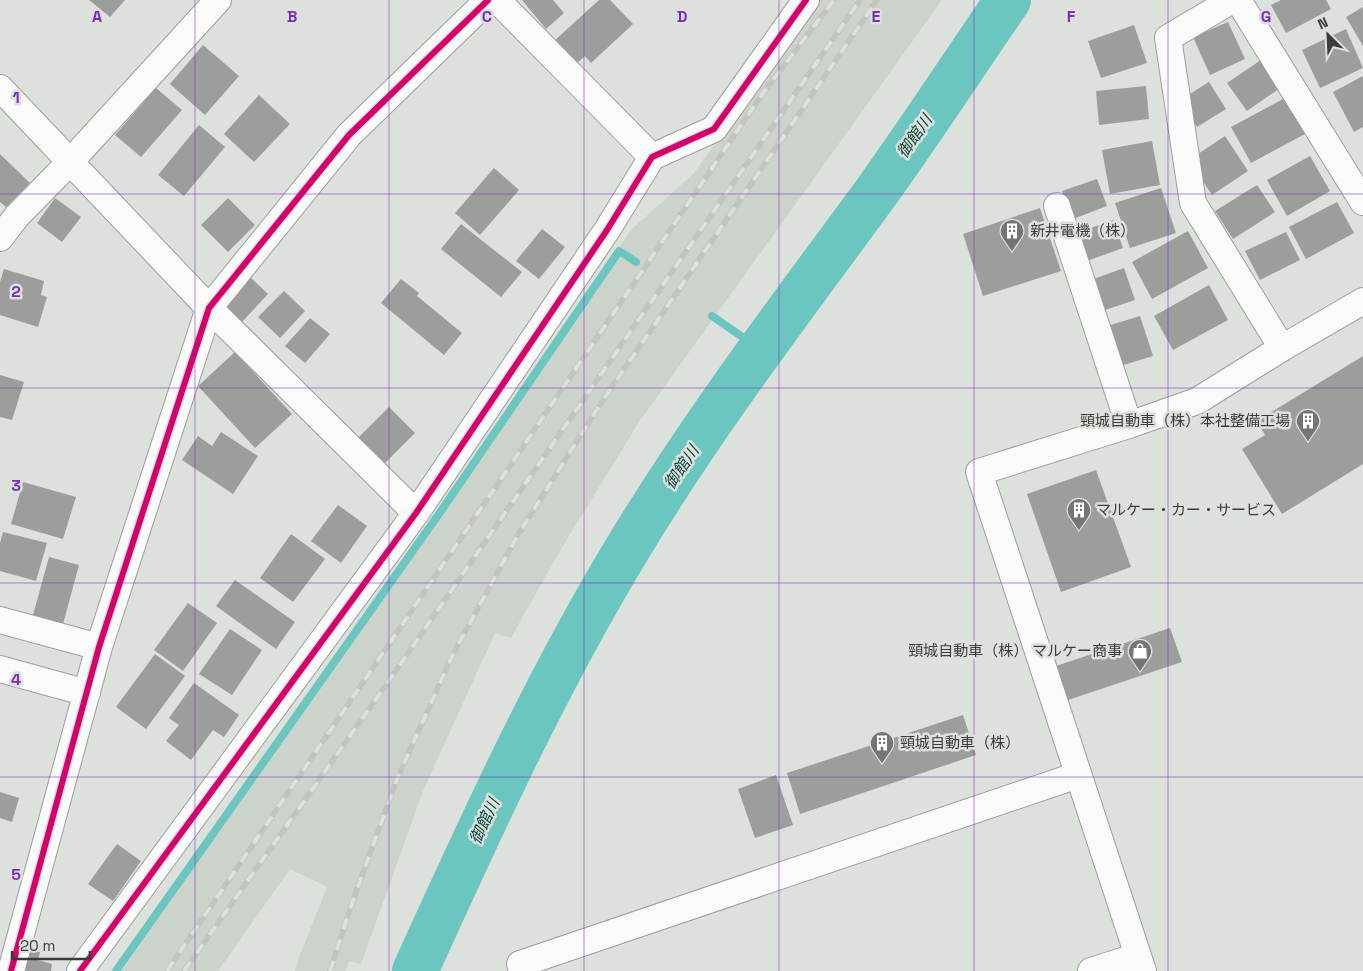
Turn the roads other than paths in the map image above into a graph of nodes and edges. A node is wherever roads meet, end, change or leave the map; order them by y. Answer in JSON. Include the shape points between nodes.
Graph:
{"nodes":[{"id":1,"x":218,"y":0,"type":"edge"},
{"id":2,"x":488,"y":0,"type":"edge"},
{"id":3,"x":497,"y":0,"type":"edge"},
{"id":4,"x":806,"y":0,"type":"edge"},
{"id":5,"x":1232,"y":0,"type":"edge"},
{"id":6,"x":1238,"y":0,"type":"edge"},
{"id":7,"x":0,"y":88,"type":"edge"},
{"id":8,"x":652,"y":157,"type":"junction"},
{"id":9,"x":70,"y":162,"type":"junction"},
{"id":10,"x":1363,"y":202,"type":"edge"},
{"id":11,"x":1057,"y":206,"type":"dead end"},
{"id":12,"x":0,"y":238,"type":"edge"},
{"id":13,"x":1363,"y":301,"type":"edge"},
{"id":14,"x":209,"y":308,"type":"junction"},
{"id":15,"x":1282,"y":348,"type":"junction"},
{"id":16,"x":1129,"y":425,"type":"junction"},
{"id":17,"x":416,"y":513,"type":"junction"},
{"id":18,"x":0,"y":620,"type":"edge"},
{"id":19,"x":100,"y":646,"type":"junction"},
{"id":20,"x":0,"y":669,"type":"edge"},
{"id":21,"x":87,"y":693,"type":"junction"},
{"id":22,"x":1078,"y":775,"type":"junction"},
{"id":23,"x":1140,"y":963,"type":"edge"},
{"id":24,"x":11,"y":971,"type":"edge"},
{"id":25,"x":80,"y":971,"type":"edge"},
{"id":26,"x":522,"y":971,"type":"edge"},
{"id":27,"x":1091,"y":971,"type":"edge"}],
"edges":[{"from":1,"to":9,"type":"street"},
{"from":2,"to":14,"type":"street","via":[[349,135]]},
{"from":3,"to":8,"type":"street"},
{"from":4,"to":8,"type":"street","via":[[714,129]]},
{"from":5,"to":15,"type":"street","via":[[1168,38],[1193,203]]},
{"from":6,"to":10,"type":"street"},
{"from":7,"to":9,"type":"street"},
{"from":8,"to":17,"type":"street","via":[[608,230]]},
{"from":9,"to":12,"type":"street"},
{"from":9,"to":14,"type":"street"},
{"from":11,"to":16,"type":"street"},
{"from":13,"to":15,"type":"street"},
{"from":14,"to":17,"type":"street"},
{"from":14,"to":19,"type":"street"},
{"from":15,"to":16,"type":"street","via":[[1197,401]]},
{"from":16,"to":22,"type":"street","via":[[979,472]]},
{"from":17,"to":25,"type":"street"},
{"from":18,"to":19,"type":"street"},
{"from":19,"to":21,"type":"street"},
{"from":20,"to":21,"type":"street"},
{"from":21,"to":24,"type":"street"},
{"from":22,"to":23,"type":"street"},
{"from":22,"to":26,"type":"street","via":[[520,964]]},
{"from":23,"to":27,"type":"street"}]}
